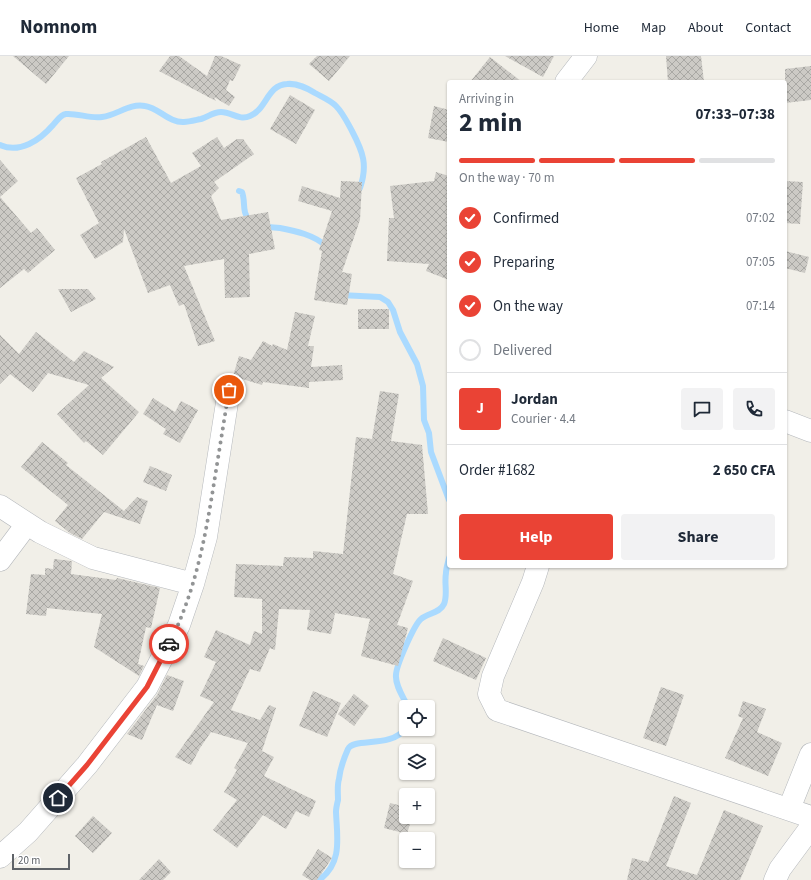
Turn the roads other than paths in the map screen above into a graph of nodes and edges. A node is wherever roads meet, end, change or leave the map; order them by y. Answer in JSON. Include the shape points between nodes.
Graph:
{"nodes":[{"id":1,"x":586,"y":56,"type":"edge"},
{"id":2,"x":568,"y":80,"type":"edge"},
{"id":3,"x":229,"y":390,"type":"dead end"},
{"id":4,"x":787,"y":422,"type":"edge"},
{"id":5,"x":811,"y":431,"type":"edge"},
{"id":6,"x":0,"y":506,"type":"edge"},
{"id":7,"x":27,"y":524,"type":"junction"},
{"id":8,"x":0,"y":560,"type":"edge"},
{"id":9,"x":537,"y":568,"type":"edge"},
{"id":10,"x":193,"y":584,"type":"junction"},
{"id":11,"x":811,"y":754,"type":"edge"},
{"id":12,"x":789,"y":809,"type":"junction"},
{"id":13,"x":811,"y":817,"type":"edge"},
{"id":14,"x":811,"y":827,"type":"edge"},
{"id":15,"x":0,"y":857,"type":"edge"},
{"id":16,"x":775,"y":880,"type":"edge"}],
"edges":[{"from":1,"to":2,"type":"street"},
{"from":3,"to":10,"type":"street","via":[[206,537]]},
{"from":4,"to":5,"type":"street"},
{"from":6,"to":7,"type":"street"},
{"from":7,"to":8,"type":"street"},
{"from":7,"to":10,"type":"street","via":[[93,558]]},
{"from":9,"to":12,"type":"street","via":[[493,676],[489,694],[497,710]]},
{"from":10,"to":15,"type":"street","via":[[179,624],[147,687],[87,765],[28,832]]},
{"from":11,"to":12,"type":"street"},
{"from":12,"to":13,"type":"street"},
{"from":14,"to":16,"type":"street","via":[[780,869]]}]}
